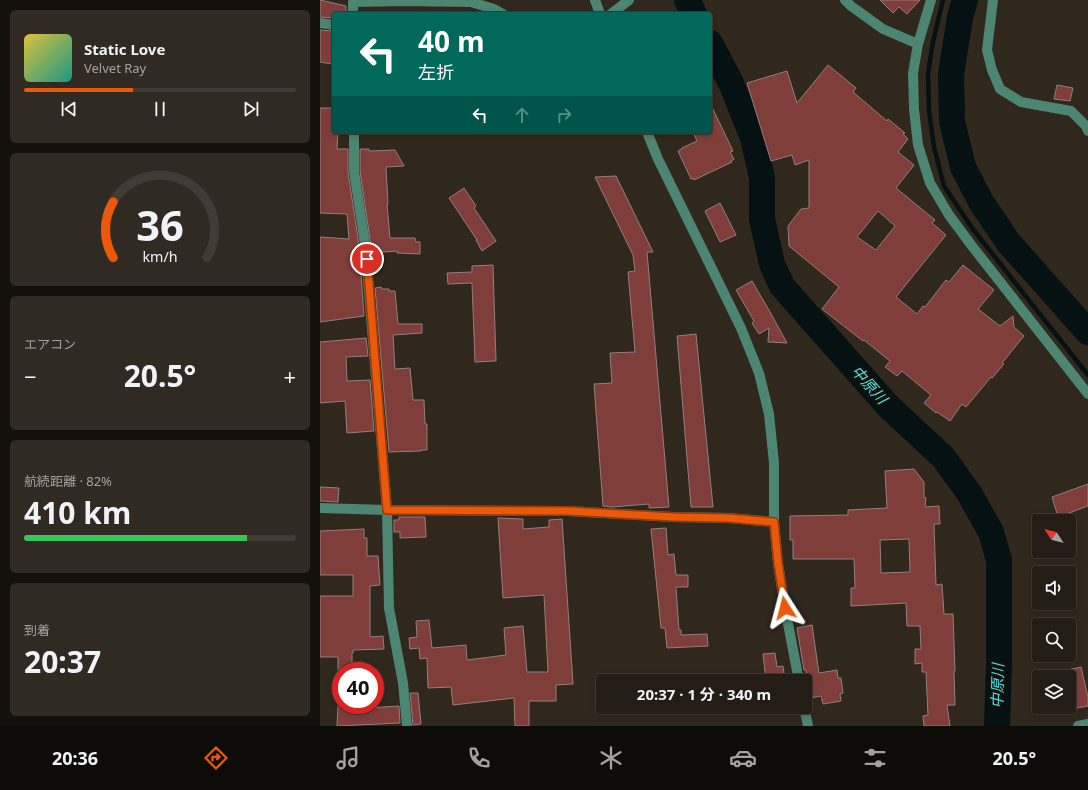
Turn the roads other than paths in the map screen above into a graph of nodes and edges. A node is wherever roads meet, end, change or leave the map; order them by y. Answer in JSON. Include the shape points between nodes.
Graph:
{"nodes":[{"id":1,"x":595,"y":0,"type":"edge"},
{"id":2,"x":629,"y":0,"type":"edge"},
{"id":3,"x":845,"y":0,"type":"edge"},
{"id":4,"x":931,"y":0,"type":"edge"},
{"id":5,"x":993,"y":0,"type":"edge"},
{"id":6,"x":353,"y":12,"type":"edge"},
{"id":7,"x":499,"y":12,"type":"edge"},
{"id":8,"x":599,"y":12,"type":"edge"},
{"id":9,"x":614,"y":12,"type":"edge"},
{"id":10,"x":320,"y":23,"type":"edge"},
{"id":11,"x":332,"y":25,"type":"edge"},
{"id":12,"x":918,"y":44,"type":"junction"},
{"id":13,"x":1088,"y":131,"type":"edge"},
{"id":14,"x":354,"y":134,"type":"edge"},
{"id":15,"x":648,"y":134,"type":"edge"},
{"id":16,"x":1086,"y":389,"type":"edge"},
{"id":17,"x":320,"y":508,"type":"edge"},
{"id":18,"x":387,"y":510,"type":"junction"},
{"id":19,"x":774,"y":522,"type":"junction"},
{"id":20,"x":799,"y":674,"type":"edge"},
{"id":21,"x":805,"y":714,"type":"edge"},
{"id":22,"x":1088,"y":724,"type":"edge"},
{"id":23,"x":407,"y":726,"type":"edge"},
{"id":24,"x":808,"y":726,"type":"edge"},
{"id":25,"x":1078,"y":726,"type":"edge"}],
"edges":[{"from":1,"to":8,"type":"street"},
{"from":2,"to":9,"type":"street"},
{"from":3,"to":12,"type":"street","via":[[883,29]]},
{"from":4,"to":12,"type":"street"},
{"from":5,"to":13,"type":"street","via":[[987,50],[1000,89],[1021,102],[1071,111]]},
{"from":6,"to":7,"type":"street","via":[[353,2],[404,1],[471,2]]},
{"from":10,"to":11,"type":"street"},
{"from":12,"to":16,"type":"street","via":[[913,73],[914,109],[918,145],[930,183],[968,240]]},
{"from":14,"to":18,"type":"street","via":[[354,171],[366,244]]},
{"from":15,"to":19,"type":"street","via":[[741,328],[759,373],[769,414],[774,463]]},
{"from":17,"to":18,"type":"street"},
{"from":18,"to":19,"type":"street","via":[[568,511]]},
{"from":18,"to":23,"type":"street","via":[[389,608],[403,683]]},
{"from":19,"to":20,"type":"street","via":[[785,608]]},
{"from":21,"to":24,"type":"street"},
{"from":22,"to":25,"type":"street"}]}
